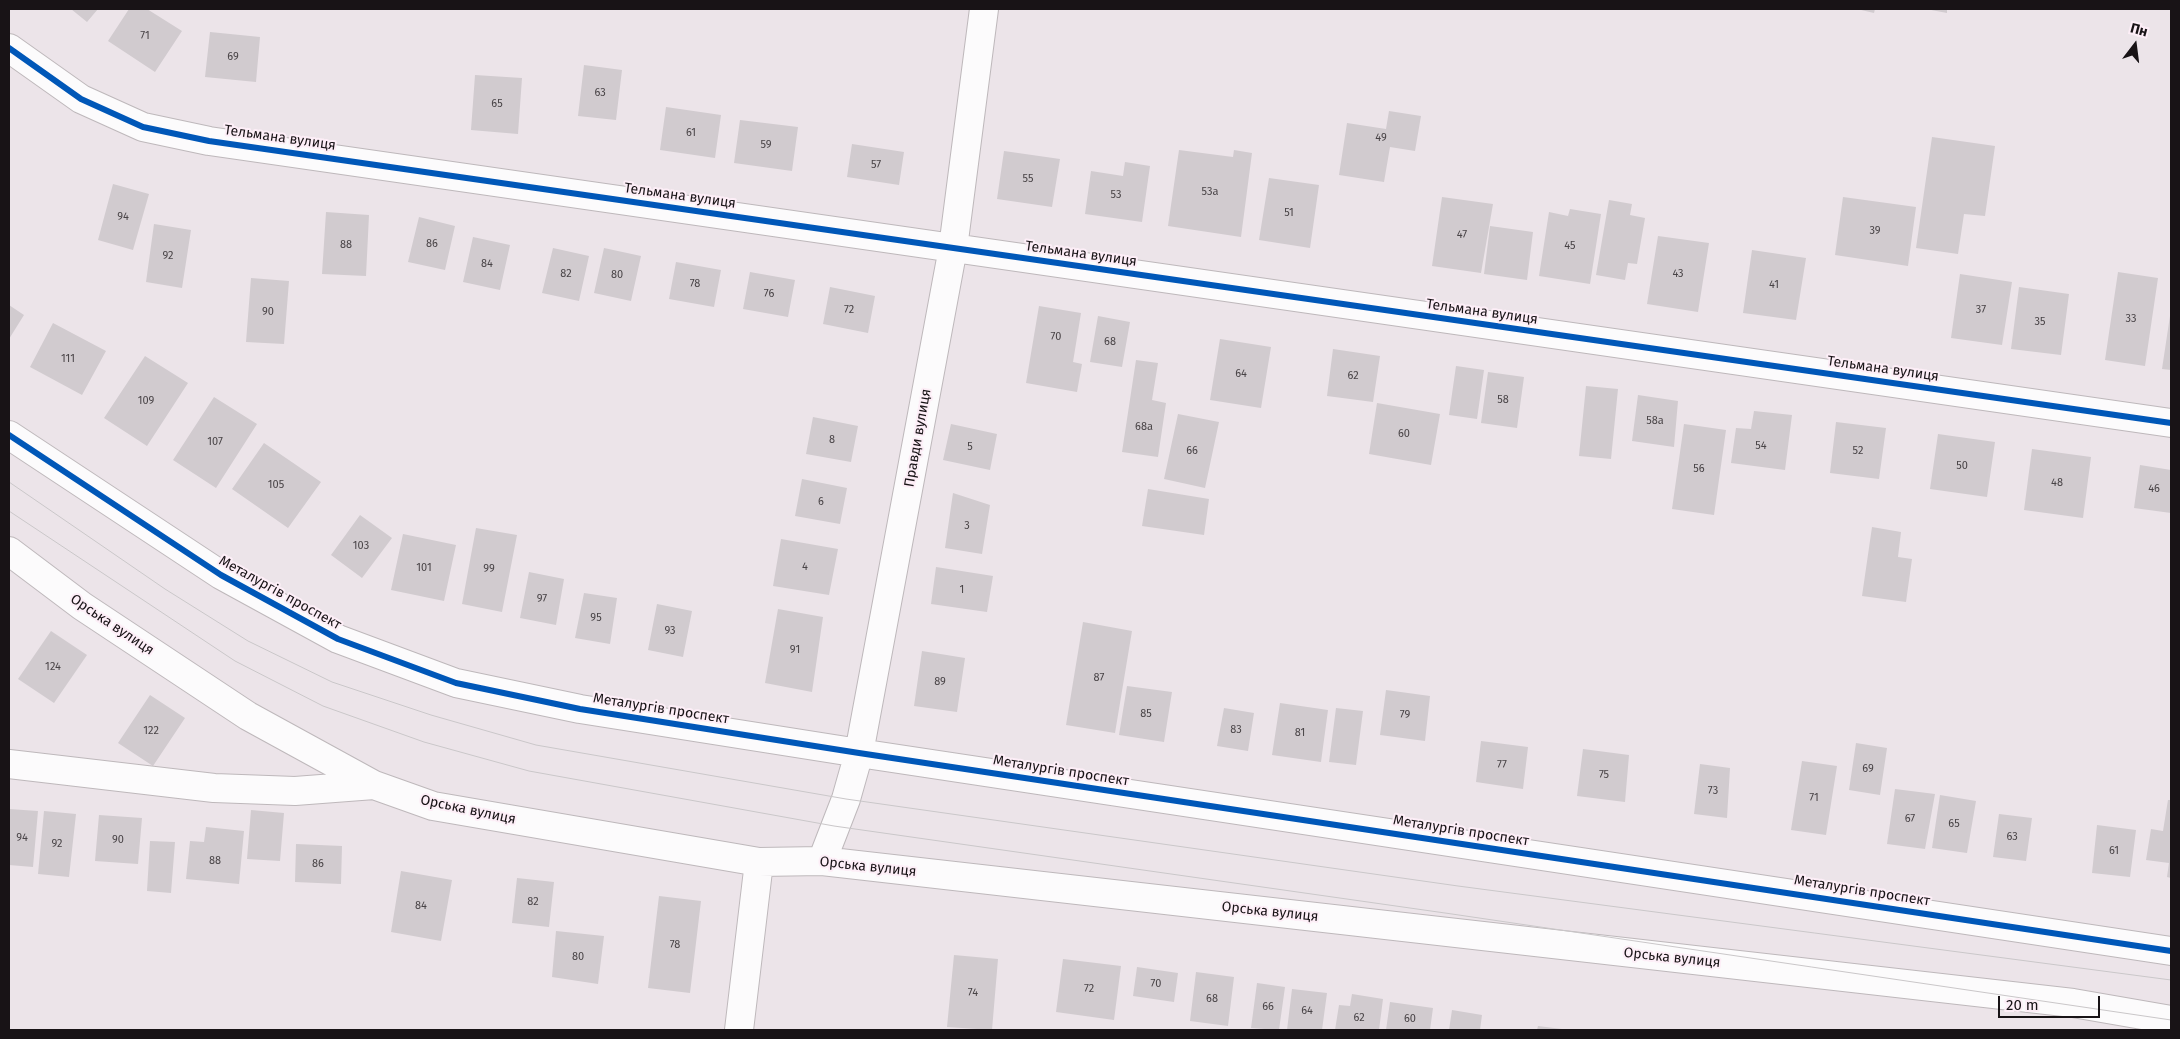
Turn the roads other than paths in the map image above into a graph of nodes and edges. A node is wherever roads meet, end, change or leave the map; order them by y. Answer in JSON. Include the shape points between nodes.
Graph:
{"nodes":[{"id":1,"x":984,"y":9,"type":"edge"},
{"id":2,"x":9,"y":48,"type":"edge"},
{"id":3,"x":953,"y":248,"type":"junction"},
{"id":4,"x":2171,"y":423,"type":"edge"},
{"id":5,"x":9,"y":434,"type":"edge"},
{"id":6,"x":9,"y":551,"type":"edge"},
{"id":7,"x":859,"y":753,"type":"junction"},
{"id":8,"x":9,"y":764,"type":"edge"},
{"id":9,"x":374,"y":785,"type":"junction"},
{"id":10,"x":759,"y":862,"type":"junction"},
{"id":11,"x":822,"y":862,"type":"junction"},
{"id":12,"x":2171,"y":950,"type":"edge"},
{"id":13,"x":2171,"y":1020,"type":"edge"},
{"id":14,"x":739,"y":1030,"type":"edge"}],
"edges":[{"from":1,"to":3,"type":"street","name":"Правди вулиця"},
{"from":2,"to":3,"type":"street","name":"Тельмана вулиця","via":[[81,99],[143,127],[209,141]]},
{"from":3,"to":4,"type":"street","name":"Тельмана вулиця"},
{"from":3,"to":7,"type":"street","name":"Правди вулиця"},
{"from":5,"to":7,"type":"street","name":"Металургів проспект","via":[[221,575],[347,643],[456,683],[580,708]]},
{"from":6,"to":9,"type":"street","name":"Орська вулиця","via":[[82,606],[248,716]]},
{"from":7,"to":11,"type":"street","name":"Правди вулиця"},
{"from":7,"to":12,"type":"street","name":"Металургів проспект"},
{"from":8,"to":9,"type":"street","name":"Орська вулиця","via":[[214,788],[295,791]]},
{"from":9,"to":10,"type":"street","name":"Орська вулиця","via":[[433,806]]},
{"from":10,"to":11,"type":"street","name":"Орська вулиця"},
{"from":10,"to":14,"type":"street"},
{"from":11,"to":13,"type":"street","name":"Орська вулиця","via":[[2073,1003]]}]}
